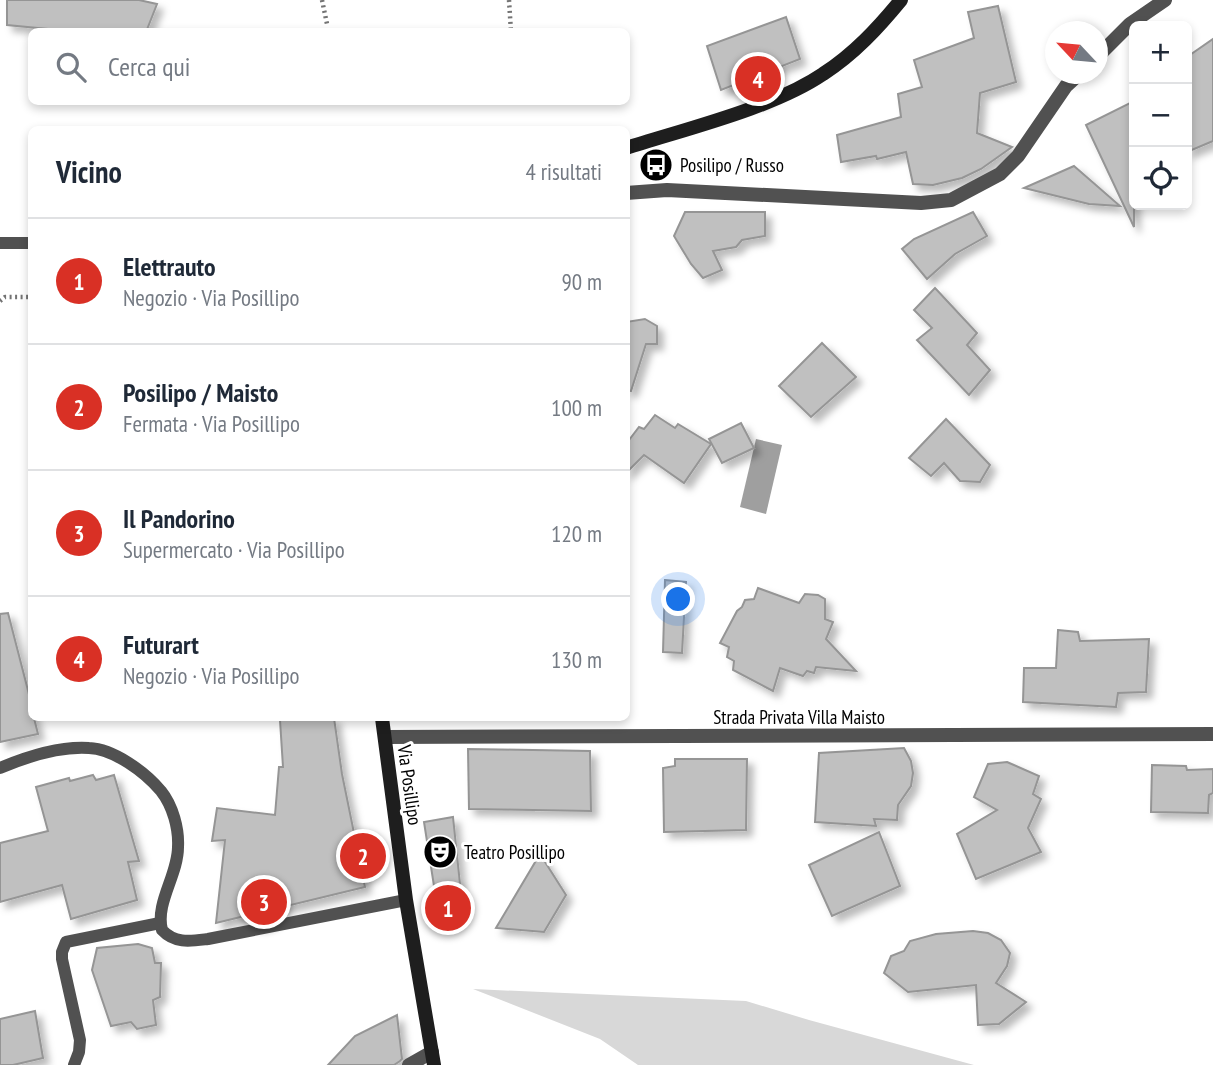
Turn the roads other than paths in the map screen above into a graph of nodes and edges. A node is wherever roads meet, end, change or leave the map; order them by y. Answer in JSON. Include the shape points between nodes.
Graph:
{"nodes":[{"id":1,"x":901,"y":0,"type":"edge"},
{"id":2,"x":1165,"y":0,"type":"edge"},
{"id":3,"x":1108,"y":45,"type":"edge"},
{"id":4,"x":1068,"y":84,"type":"edge"},
{"id":5,"x":630,"y":147,"type":"edge"},
{"id":6,"x":630,"y":193,"type":"edge"},
{"id":7,"x":0,"y":243,"type":"edge"},
{"id":8,"x":28,"y":243,"type":"edge"},
{"id":9,"x":382,"y":721,"type":"edge"},
{"id":10,"x":1213,"y":734,"type":"edge"},
{"id":11,"x":385,"y":737,"type":"junction"},
{"id":12,"x":0,"y":768,"type":"edge"},
{"id":13,"x":406,"y":900,"type":"junction"},
{"id":14,"x":160,"y":923,"type":"junction"},
{"id":15,"x":433,"y":1058,"type":"edge"},
{"id":16,"x":74,"y":1065,"type":"edge"},
{"id":17,"x":409,"y":1065,"type":"edge"}],
"edges":[{"from":1,"to":5,"type":"street","via":[[855,50],[821,76],[771,100]]},
{"from":2,"to":3,"type":"street"},
{"from":4,"to":6,"type":"street","via":[[1000,174],[951,200],[921,203],[667,190]]},
{"from":7,"to":8,"type":"lane"},
{"from":9,"to":11,"type":"street","name":"Via Posillipo"},
{"from":10,"to":11,"type":"street","name":"Strada Privata Villa Maisto"},
{"from":11,"to":13,"type":"street","name":"Via Posillipo"},
{"from":12,"to":14,"type":"lane","via":[[67,749],[104,750],[161,792],[173,815],[178,848]]},
{"from":13,"to":14,"type":"lane","via":[[197,940],[175,939]]},
{"from":13,"to":15,"type":"street","name":"Via Posillipo"},
{"from":14,"to":16,"type":"lane","via":[[70,940],[63,947],[80,1040]]},
{"from":15,"to":17,"type":"street"}]}
